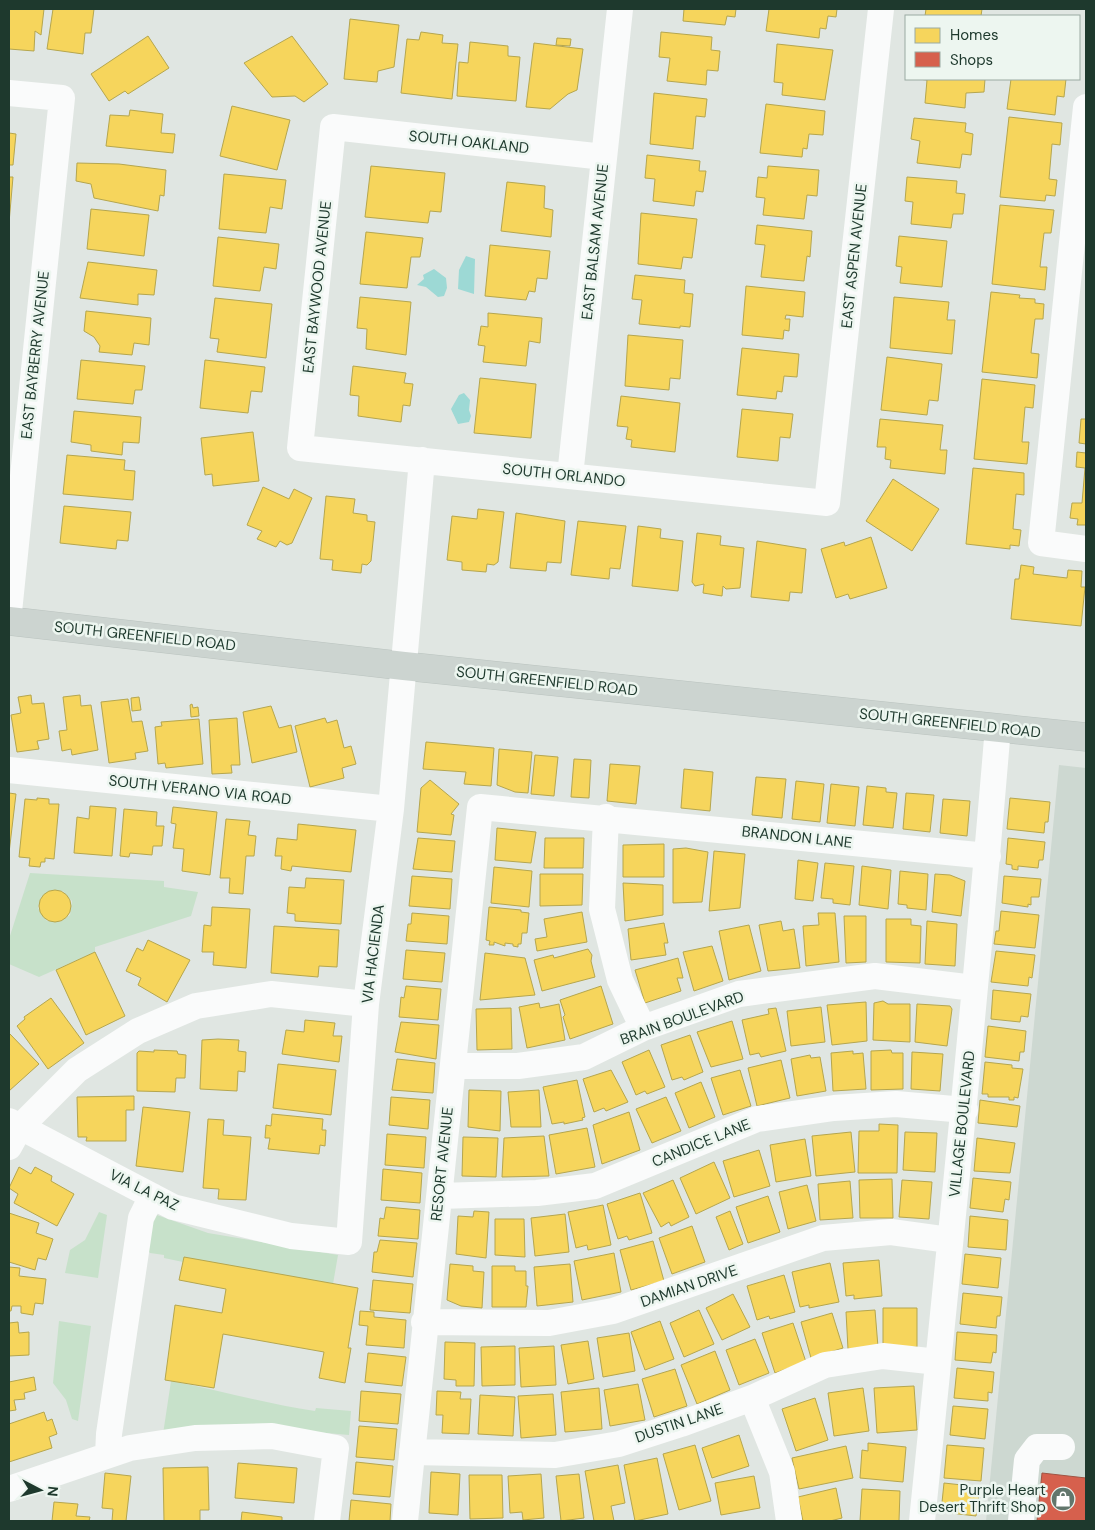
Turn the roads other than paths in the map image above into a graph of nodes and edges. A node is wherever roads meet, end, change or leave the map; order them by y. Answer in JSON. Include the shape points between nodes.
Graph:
{"nodes":[{"id":1,"x":620,"y":9,"type":"edge"},
{"id":2,"x":881,"y":9,"type":"edge"},
{"id":3,"x":9,"y":93,"type":"edge"},
{"id":4,"x":1086,"y":107,"type":"edge"},
{"id":5,"x":333,"y":127,"type":"joint"},
{"id":6,"x":604,"y":157,"type":"junction"},
{"id":7,"x":300,"y":448,"type":"joint"},
{"id":8,"x":422,"y":460,"type":"junction"},
{"id":9,"x":570,"y":476,"type":"junction"},
{"id":10,"x":828,"y":503,"type":"joint"},
{"id":11,"x":1086,"y":548,"type":"edge"},
{"id":12,"x":9,"y":612,"type":"edge"},
{"id":13,"x":9,"y":621,"type":"edge"},
{"id":14,"x":404,"y":666,"type":"junction"},
{"id":15,"x":998,"y":728,"type":"junction"},
{"id":16,"x":1086,"y":737,"type":"edge"},
{"id":17,"x":9,"y":770,"type":"edge"},
{"id":18,"x":480,"y":807,"type":"joint"},
{"id":19,"x":391,"y":809,"type":"junction"},
{"id":20,"x":606,"y":817,"type":"junction"},
{"id":21,"x":988,"y":856,"type":"junction"},
{"id":22,"x":974,"y":988,"type":"junction"},
{"id":23,"x":366,"y":1004,"type":"junction"},
{"id":24,"x":642,"y":1028,"type":"junction"},
{"id":25,"x":453,"y":1066,"type":"junction"},
{"id":26,"x":965,"y":1110,"type":"junction"},
{"id":27,"x":12,"y":1132,"type":"edge"},
{"id":28,"x":152,"y":1196,"type":"junction"},
{"id":29,"x":440,"y":1196,"type":"junction"},
{"id":30,"x":949,"y":1240,"type":"junction"},
{"id":31,"x":348,"y":1242,"type":"joint"},
{"id":32,"x":424,"y":1322,"type":"junction"},
{"id":33,"x":938,"y":1362,"type":"junction"},
{"id":34,"x":752,"y":1398,"type":"junction"},
{"id":35,"x":1062,"y":1447,"type":"dead end"},
{"id":36,"x":412,"y":1452,"type":"junction"},
{"id":37,"x":108,"y":1455,"type":"junction"},
{"id":38,"x":9,"y":1489,"type":"edge"},
{"id":39,"x":327,"y":1521,"type":"edge"},
{"id":40,"x":405,"y":1521,"type":"edge"},
{"id":41,"x":789,"y":1521,"type":"edge"},
{"id":42,"x":922,"y":1521,"type":"edge"},
{"id":43,"x":1021,"y":1521,"type":"edge"}],
"edges":[{"from":1,"to":6,"type":"street","name":"EAST BALSAM AVENUE"},
{"from":2,"to":10,"type":"street","name":"EAST ASPEN AVENUE"},
{"from":3,"to":12,"type":"street","name":"EAST BAYBERRY AVENUE","via":[[62,98]]},
{"from":4,"to":11,"type":"street","via":[[1041,544]]},
{"from":5,"to":6,"type":"street","name":"SOUTH OAKLAND"},
{"from":5,"to":7,"type":"street","name":"EAST BAYWOOD AVENUE"},
{"from":6,"to":9,"type":"street","name":"EAST BALSAM AVENUE"},
{"from":7,"to":8,"type":"street","name":"SOUTH ORLANDO"},
{"from":8,"to":9,"type":"street","name":"SOUTH ORLANDO"},
{"from":8,"to":14,"type":"street"},
{"from":9,"to":10,"type":"street","name":"SOUTH ORLANDO"},
{"from":13,"to":14,"type":"main road","name":"SOUTH GREENFIELD ROAD"},
{"from":14,"to":15,"type":"main road","name":"SOUTH GREENFIELD ROAD"},
{"from":14,"to":19,"type":"street","name":"VIA HACIENDA"},
{"from":15,"to":16,"type":"main road","name":"SOUTH GREENFIELD ROAD"},
{"from":15,"to":21,"type":"street","name":"VILLAGE BOULEVARD"},
{"from":17,"to":19,"type":"street","name":"SOUTH VERANO VIA ROAD"},
{"from":18,"to":20,"type":"street","name":"BRANDON LANE"},
{"from":18,"to":25,"type":"street","name":"RESORT AVENUE"},
{"from":19,"to":23,"type":"street","name":"VIA HACIENDA"},
{"from":20,"to":21,"type":"street","name":"BRANDON LANE"},
{"from":20,"to":24,"type":"street","via":[[602,909],[620,980]]},
{"from":21,"to":22,"type":"street","name":"VILLAGE BOULEVARD"},
{"from":22,"to":24,"type":"street","name":"BRAIN BOULEVARD","via":[[875,976],[739,994]]},
{"from":22,"to":26,"type":"street","name":"VILLAGE BOULEVARD"},
{"from":23,"to":27,"type":"street","via":[[271,994],[196,1006],[138,1031],[77,1070]]},
{"from":23,"to":31,"type":"street","name":"VIA HACIENDA"},
{"from":24,"to":25,"type":"street","name":"BRAIN BOULEVARD","via":[[584,1057],[518,1066]]},
{"from":25,"to":29,"type":"street","name":"RESORT AVENUE"},
{"from":26,"to":29,"type":"street","name":"CANDICE LANE","via":[[896,1104],[834,1108],[757,1119],[595,1186],[537,1193]]},
{"from":26,"to":30,"type":"street","name":"VILLAGE BOULEVARD"},
{"from":27,"to":28,"type":"street","name":"VIA LA PAZ"},
{"from":28,"to":31,"type":"street","name":"VIA LA PAZ","via":[[173,1207],[291,1236]]},
{"from":28,"to":37,"type":"street","via":[[141,1218]]},
{"from":29,"to":32,"type":"street","name":"RESORT AVENUE"},
{"from":30,"to":32,"type":"street","name":"DAMIAN DRIVE","via":[[891,1232],[823,1238],[613,1311],[550,1323]]},
{"from":30,"to":33,"type":"street","name":"VILLAGE BOULEVARD"},
{"from":32,"to":36,"type":"street","name":"RESORT AVENUE"},
{"from":33,"to":34,"type":"street","name":"DUSTIN LANE","via":[[883,1356],[825,1365]]},
{"from":33,"to":42,"type":"street","name":"VILLAGE BOULEVARD"},
{"from":34,"to":36,"type":"street","name":"DUSTIN LANE","via":[[619,1444],[555,1455]]},
{"from":34,"to":41,"type":"street","via":[[782,1472]]},
{"from":35,"to":43,"type":"street","via":[[1037,1447],[1027,1460]]},
{"from":36,"to":40,"type":"street","name":"RESORT AVENUE"},
{"from":37,"to":38,"type":"street"},
{"from":37,"to":39,"type":"street","via":[[130,1448],[194,1438],[272,1436],[336,1448]]}]}
